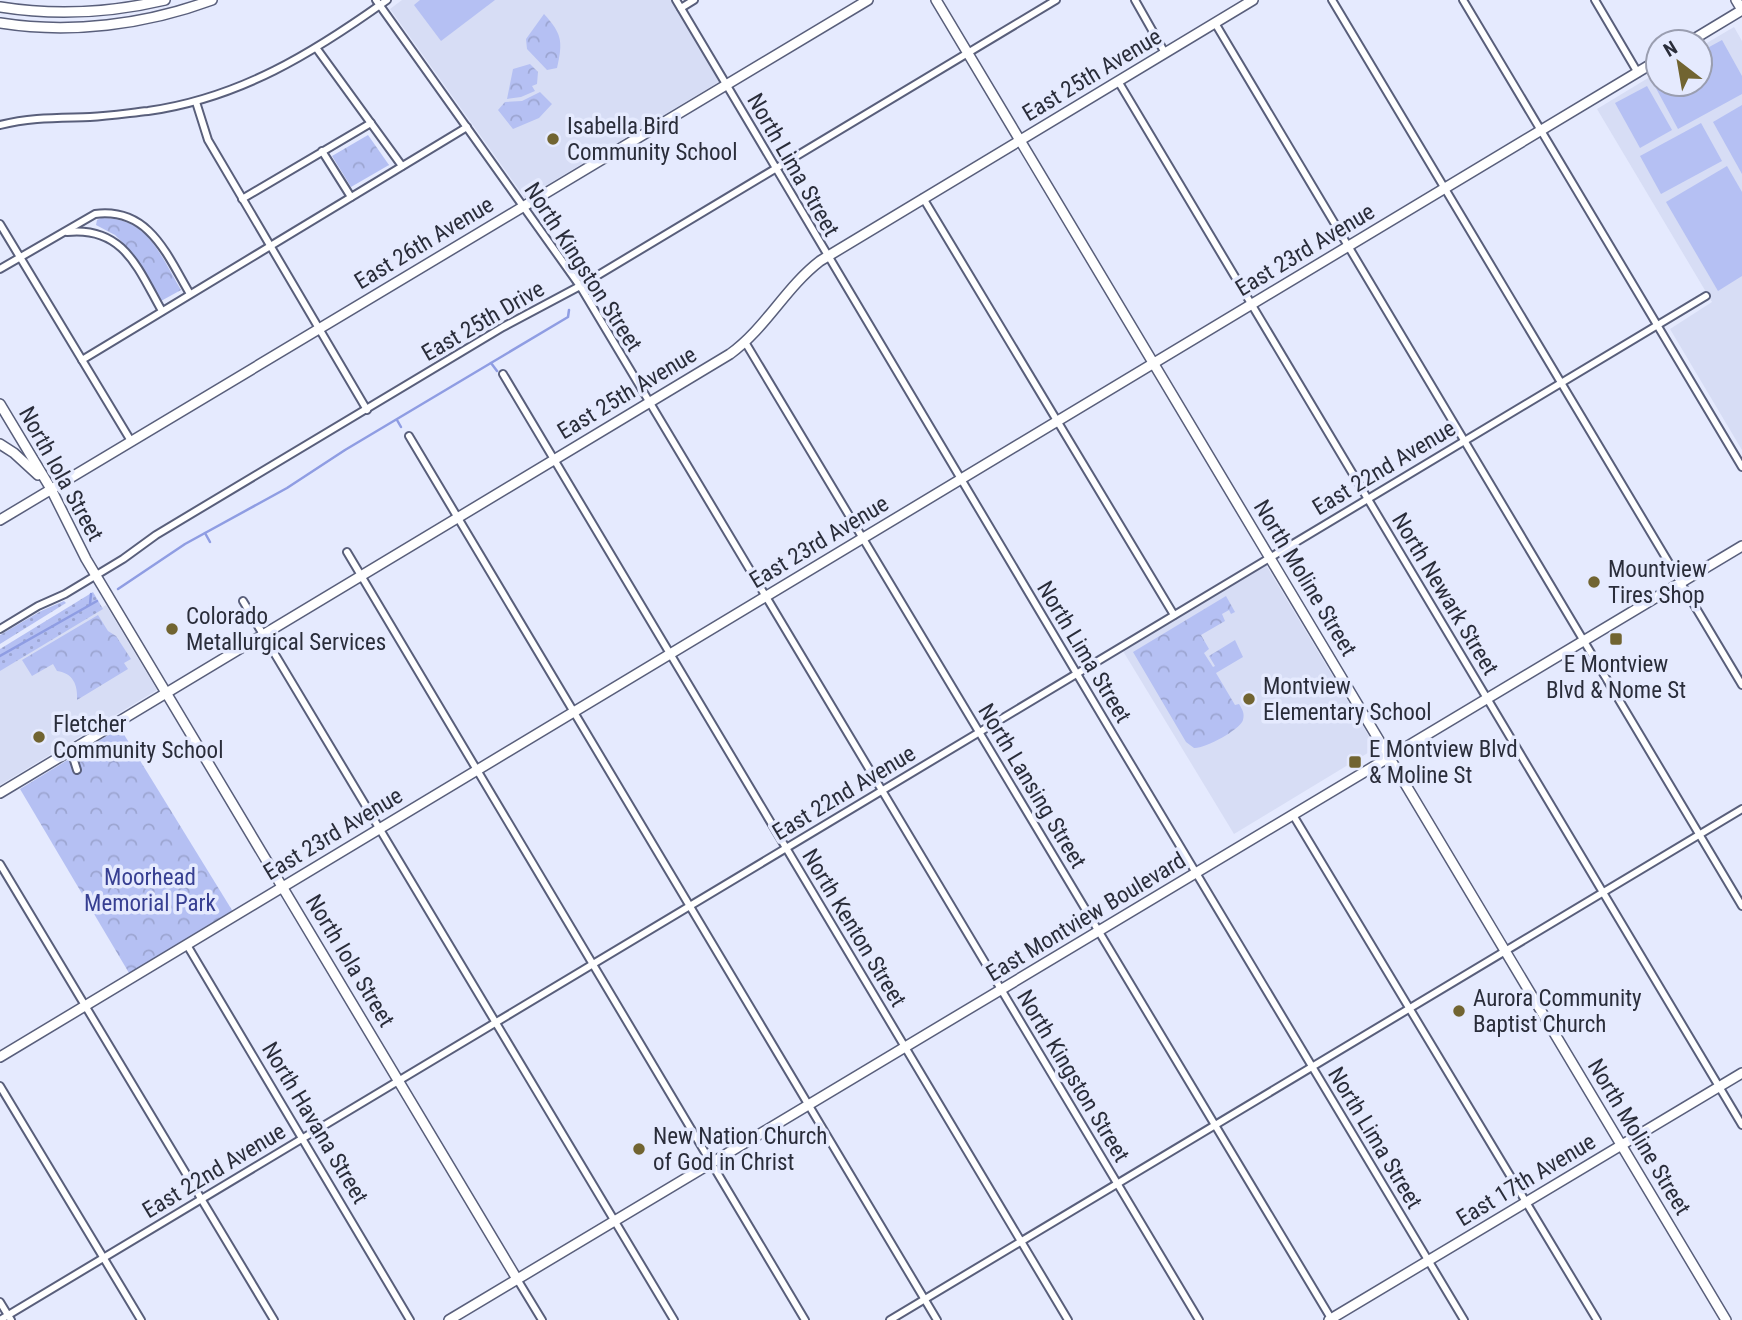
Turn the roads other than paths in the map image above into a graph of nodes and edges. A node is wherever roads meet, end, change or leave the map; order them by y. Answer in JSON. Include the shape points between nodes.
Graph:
{"nodes":[{"id":1,"x":165,"y":0,"type":"edge"},
{"id":2,"x":212,"y":0,"type":"edge"},
{"id":3,"x":387,"y":0,"type":"edge"},
{"id":4,"x":677,"y":0,"type":"edge"},
{"id":5,"x":694,"y":0,"type":"edge"},
{"id":6,"x":868,"y":0,"type":"edge"},
{"id":7,"x":936,"y":0,"type":"edge"},
{"id":8,"x":1056,"y":0,"type":"edge"},
{"id":9,"x":1135,"y":0,"type":"edge"},
{"id":10,"x":1253,"y":0,"type":"edge"},
{"id":11,"x":1332,"y":0,"type":"edge"},
{"id":12,"x":1463,"y":0,"type":"edge"},
{"id":13,"x":1595,"y":0,"type":"edge"},
{"id":14,"x":1736,"y":0,"type":"edge"},
{"id":15,"x":378,"y":3,"type":"edge"},
{"id":16,"x":0,"y":7,"type":"edge"},
{"id":17,"x":681,"y":8,"type":"junction"},
{"id":18,"x":1742,"y":10,"type":"edge"},
{"id":19,"x":0,"y":23,"type":"edge"},
{"id":20,"x":1215,"y":23,"type":"junction"},
{"id":21,"x":1712,"y":28,"type":"edge"},
{"id":22,"x":317,"y":48,"type":"junction"},
{"id":23,"x":968,"y":52,"type":"junction"},
{"id":24,"x":1166,"y":53,"type":"junction"},
{"id":25,"x":1644,"y":69,"type":"edge"},
{"id":26,"x":1638,"y":73,"type":"junction"},
{"id":27,"x":1118,"y":81,"type":"junction"},
{"id":28,"x":726,"y":85,"type":"junction"},
{"id":29,"x":196,"y":102,"type":"junction"},
{"id":30,"x":370,"y":123,"type":"junction"},
{"id":31,"x":0,"y":125,"type":"edge"},
{"id":32,"x":467,"y":127,"type":"junction"},
{"id":33,"x":1541,"y":131,"type":"junction"},
{"id":34,"x":1020,"y":140,"type":"junction"},
{"id":35,"x":322,"y":151,"type":"junction"},
{"id":36,"x":402,"y":166,"type":"junction"},
{"id":37,"x":775,"y":168,"type":"junction"},
{"id":38,"x":1446,"y":188,"type":"junction"},
{"id":39,"x":351,"y":197,"type":"junction"},
{"id":40,"x":923,"y":198,"type":"junction"},
{"id":41,"x":242,"y":199,"type":"junction"},
{"id":42,"x":524,"y":207,"type":"junction"},
{"id":43,"x":96,"y":214,"type":"junction"},
{"id":44,"x":0,"y":223,"type":"edge"},
{"id":45,"x":94,"y":232,"type":"junction"},
{"id":46,"x":62,"y":233,"type":"junction"},
{"id":47,"x":270,"y":246,"type":"junction"},
{"id":48,"x":1349,"y":246,"type":"junction"},
{"id":49,"x":20,"y":257,"type":"junction"},
{"id":50,"x":827,"y":257,"type":"junction"},
{"id":51,"x":0,"y":269,"type":"edge"},
{"id":52,"x":579,"y":286,"type":"junction"},
{"id":53,"x":190,"y":294,"type":"junction"},
{"id":54,"x":1706,"y":296,"type":"dead end"},
{"id":55,"x":1251,"y":305,"type":"junction"},
{"id":56,"x":162,"y":311,"type":"junction"},
{"id":57,"x":1658,"y":325,"type":"junction"},
{"id":58,"x":319,"y":328,"type":"junction"},
{"id":59,"x":746,"y":342,"type":"junction"},
{"id":60,"x":82,"y":360,"type":"junction"},
{"id":61,"x":1154,"y":364,"type":"junction"},
{"id":62,"x":503,"y":374,"type":"dead end"},
{"id":63,"x":1561,"y":383,"type":"junction"},
{"id":64,"x":649,"y":402,"type":"junction"},
{"id":65,"x":0,"y":404,"type":"edge"},
{"id":66,"x":366,"y":410,"type":"junction"},
{"id":67,"x":1057,"y":422,"type":"junction"},
{"id":68,"x":409,"y":436,"type":"dead end"},
{"id":69,"x":131,"y":441,"type":"junction"},
{"id":70,"x":1464,"y":441,"type":"junction"},
{"id":71,"x":0,"y":444,"type":"edge"},
{"id":72,"x":554,"y":460,"type":"junction"},
{"id":73,"x":1742,"y":467,"type":"edge"},
{"id":74,"x":960,"y":480,"type":"junction"},
{"id":75,"x":51,"y":489,"type":"junction"},
{"id":76,"x":1367,"y":499,"type":"junction"},
{"id":77,"x":458,"y":518,"type":"junction"},
{"id":78,"x":0,"y":520,"type":"edge"},
{"id":79,"x":864,"y":538,"type":"junction"},
{"id":80,"x":1742,"y":546,"type":"edge"},
{"id":81,"x":347,"y":552,"type":"dead end"},
{"id":82,"x":1270,"y":557,"type":"junction"},
{"id":83,"x":96,"y":576,"type":"junction"},
{"id":84,"x":361,"y":576,"type":"junction"},
{"id":85,"x":1681,"y":583,"type":"junction"},
{"id":86,"x":766,"y":597,"type":"junction"},
{"id":87,"x":243,"y":601,"type":"dead end"},
{"id":88,"x":1174,"y":615,"type":"junction"},
{"id":89,"x":0,"y":629,"type":"edge"},
{"id":90,"x":263,"y":635,"type":"junction"},
{"id":91,"x":1583,"y":642,"type":"junction"},
{"id":92,"x":670,"y":654,"type":"junction"},
{"id":93,"x":1077,"y":673,"type":"junction"},
{"id":94,"x":1742,"y":685,"type":"edge"},
{"id":95,"x":167,"y":693,"type":"junction"},
{"id":96,"x":1487,"y":699,"type":"junction"},
{"id":97,"x":574,"y":712,"type":"junction"},
{"id":98,"x":980,"y":732,"type":"junction"},
{"id":99,"x":71,"y":751,"type":"junction"},
{"id":100,"x":1390,"y":757,"type":"junction"},
{"id":101,"x":77,"y":770,"type":"dead end"},
{"id":102,"x":477,"y":771,"type":"junction"},
{"id":103,"x":882,"y":790,"type":"junction"},
{"id":104,"x":0,"y":793,"type":"edge"},
{"id":105,"x":1742,"y":809,"type":"edge"},
{"id":106,"x":1293,"y":815,"type":"junction"},
{"id":107,"x":380,"y":829,"type":"junction"},
{"id":108,"x":1699,"y":835,"type":"junction"},
{"id":109,"x":786,"y":848,"type":"junction"},
{"id":110,"x":0,"y":864,"type":"edge"},
{"id":111,"x":1195,"y":874,"type":"junction"},
{"id":112,"x":283,"y":887,"type":"junction"},
{"id":113,"x":1602,"y":892,"type":"junction"},
{"id":114,"x":690,"y":906,"type":"junction"},
{"id":115,"x":1742,"y":906,"type":"edge"},
{"id":116,"x":1099,"y":931,"type":"junction"},
{"id":117,"x":187,"y":945,"type":"junction"},
{"id":118,"x":1505,"y":950,"type":"junction"},
{"id":119,"x":593,"y":964,"type":"junction"},
{"id":120,"x":1001,"y":990,"type":"junction"},
{"id":121,"x":85,"y":1006,"type":"junction"},
{"id":122,"x":1409,"y":1008,"type":"junction"},
{"id":123,"x":495,"y":1023,"type":"junction"},
{"id":124,"x":905,"y":1048,"type":"junction"},
{"id":125,"x":0,"y":1057,"type":"edge"},
{"id":126,"x":1312,"y":1067,"type":"junction"},
{"id":127,"x":1742,"y":1073,"type":"edge"},
{"id":128,"x":399,"y":1080,"type":"junction"},
{"id":129,"x":0,"y":1086,"type":"edge"},
{"id":130,"x":1719,"y":1087,"type":"junction"},
{"id":131,"x":809,"y":1105,"type":"junction"},
{"id":132,"x":1215,"y":1125,"type":"junction"},
{"id":133,"x":1742,"y":1125,"type":"edge"},
{"id":134,"x":302,"y":1139,"type":"junction"},
{"id":135,"x":1621,"y":1145,"type":"junction"},
{"id":136,"x":711,"y":1164,"type":"junction"},
{"id":137,"x":1117,"y":1183,"type":"junction"},
{"id":138,"x":202,"y":1199,"type":"junction"},
{"id":139,"x":1526,"y":1203,"type":"junction"},
{"id":140,"x":614,"y":1221,"type":"junction"},
{"id":141,"x":1021,"y":1241,"type":"junction"},
{"id":142,"x":104,"y":1258,"type":"junction"},
{"id":143,"x":1428,"y":1260,"type":"junction"},
{"id":144,"x":517,"y":1279,"type":"junction"},
{"id":145,"x":925,"y":1299,"type":"junction"},
{"id":146,"x":0,"y":1302,"type":"edge"},
{"id":147,"x":10,"y":1318,"type":"edge"},
{"id":148,"x":0,"y":1320,"type":"edge"},
{"id":149,"x":141,"y":1320,"type":"edge"},
{"id":150,"x":274,"y":1320,"type":"edge"},
{"id":151,"x":410,"y":1320,"type":"edge"},
{"id":152,"x":449,"y":1320,"type":"edge"},
{"id":153,"x":542,"y":1320,"type":"edge"},
{"id":154,"x":674,"y":1320,"type":"edge"},
{"id":155,"x":805,"y":1320,"type":"edge"},
{"id":156,"x":890,"y":1320,"type":"edge"},
{"id":157,"x":937,"y":1320,"type":"edge"},
{"id":158,"x":1068,"y":1320,"type":"edge"},
{"id":159,"x":1199,"y":1320,"type":"edge"},
{"id":160,"x":1330,"y":1320,"type":"edge"},
{"id":161,"x":1464,"y":1320,"type":"edge"},
{"id":162,"x":1597,"y":1320,"type":"edge"},
{"id":163,"x":1726,"y":1320,"type":"edge"}],
"edges":[{"from":1,"to":16,"type":"street","via":[[67,13]]},
{"from":2,"to":19,"type":"street","via":[[147,19],[98,26]]},
{"from":3,"to":15,"type":"street"},
{"from":4,"to":17,"type":"street","name":"North Lima Street"},
{"from":5,"to":17,"type":"street"},
{"from":6,"to":28,"type":"street","name":"East 26th Avenue"},
{"from":7,"to":23,"type":"street","name":"North Moline Street"},
{"from":8,"to":23,"type":"street","name":"East 25th Drive"},
{"from":9,"to":24,"type":"street"},
{"from":10,"to":20,"type":"street","name":"East 25th Avenue"},
{"from":11,"to":38,"type":"street"},
{"from":12,"to":33,"type":"street"},
{"from":13,"to":26,"type":"street"},
{"from":14,"to":18,"type":"street"},
{"from":15,"to":22,"type":"street"},
{"from":15,"to":32,"type":"street","name":"North Kingston Street"},
{"from":17,"to":28,"type":"street","name":"North Lima Street"},
{"from":18,"to":21,"type":"street"},
{"from":20,"to":24,"type":"street","name":"East 25th Avenue"},
{"from":20,"to":48,"type":"street"},
{"from":22,"to":29,"type":"street","via":[[270,74]]},
{"from":22,"to":30,"type":"street"},
{"from":23,"to":34,"type":"street","name":"North Moline Street"},
{"from":23,"to":37,"type":"street","name":"East 25th Drive"},
{"from":24,"to":27,"type":"street","name":"East 25th Avenue"},
{"from":25,"to":26,"type":"street","name":"East 23rd Avenue"},
{"from":26,"to":33,"type":"street","name":"East 23rd Avenue"},
{"from":27,"to":34,"type":"street","name":"East 25th Avenue"},
{"from":27,"to":55,"type":"street","name":"North Newark Street"},
{"from":28,"to":37,"type":"street","name":"North Lima Street"},
{"from":28,"to":42,"type":"street","name":"East 26th Avenue"},
{"from":29,"to":31,"type":"street","via":[[127,113],[25,118]]},
{"from":29,"to":41,"type":"street","via":[[208,140]]},
{"from":30,"to":35,"type":"street"},
{"from":30,"to":36,"type":"street"},
{"from":32,"to":36,"type":"street"},
{"from":32,"to":42,"type":"street","name":"North Kingston Street"},
{"from":33,"to":38,"type":"street","name":"East 23rd Avenue"},
{"from":33,"to":57,"type":"street"},
{"from":34,"to":40,"type":"street","name":"East 25th Avenue"},
{"from":34,"to":61,"type":"street","name":"North Moline Street"},
{"from":35,"to":39,"type":"street"},
{"from":35,"to":41,"type":"street"},
{"from":36,"to":39,"type":"street"},
{"from":37,"to":50,"type":"street","name":"North Lima Street"},
{"from":37,"to":52,"type":"street","name":"East 25th Drive"},
{"from":38,"to":48,"type":"street","name":"East 23rd Avenue"},
{"from":38,"to":63,"type":"street"},
{"from":39,"to":47,"type":"street"},
{"from":40,"to":50,"type":"street","name":"East 25th Avenue"},
{"from":40,"to":67,"type":"street"},
{"from":41,"to":47,"type":"street"},
{"from":42,"to":52,"type":"street","name":"North Kingston Street"},
{"from":42,"to":58,"type":"street","name":"East 26th Avenue"},
{"from":43,"to":45,"type":"street"},
{"from":43,"to":46,"type":"street"},
{"from":43,"to":53,"type":"street","via":[[124,214],[144,226]]},
{"from":44,"to":49,"type":"street"},
{"from":45,"to":46,"type":"street"},
{"from":45,"to":56,"type":"street","via":[[123,248]]},
{"from":46,"to":49,"type":"street"},
{"from":47,"to":53,"type":"street"},
{"from":47,"to":58,"type":"street"},
{"from":48,"to":55,"type":"street","name":"East 23rd Avenue"},
{"from":48,"to":70,"type":"street"},
{"from":49,"to":51,"type":"street"},
{"from":49,"to":60,"type":"street"},
{"from":50,"to":59,"type":"street","name":"East 25th Avenue","via":[[793,285]]},
{"from":50,"to":74,"type":"street","name":"North Lima Street"},
{"from":52,"to":64,"type":"street","name":"North Kingston Street"},
{"from":52,"to":66,"type":"street","name":"East 25th Drive"},
{"from":53,"to":56,"type":"street"},
{"from":54,"to":57,"type":"street","name":"East 22nd Avenue"},
{"from":55,"to":61,"type":"street","name":"East 23rd Avenue"},
{"from":55,"to":76,"type":"street","name":"North Newark Street"},
{"from":56,"to":60,"type":"street"},
{"from":57,"to":63,"type":"street","name":"East 22nd Avenue"},
{"from":57,"to":73,"type":"street"},
{"from":58,"to":66,"type":"street"},
{"from":58,"to":69,"type":"street","name":"East 26th Avenue"},
{"from":59,"to":64,"type":"street","name":"East 25th Avenue"},
{"from":59,"to":79,"type":"street","name":"North Lansing Street"},
{"from":60,"to":69,"type":"street"},
{"from":61,"to":67,"type":"street","name":"East 23rd Avenue"},
{"from":61,"to":82,"type":"street","name":"North Moline Street"},
{"from":62,"to":72,"type":"street","name":"North Kenton Street"},
{"from":63,"to":70,"type":"street","name":"East 22nd Avenue"},
{"from":63,"to":85,"type":"street"},
{"from":64,"to":72,"type":"street","name":"East 25th Avenue"},
{"from":64,"to":86,"type":"street","name":"North Kingston Street"},
{"from":65,"to":75,"type":"street","name":"North Iola Street"},
{"from":66,"to":83,"type":"street","name":"East 25th Drive","via":[[156,535]]},
{"from":67,"to":74,"type":"street","name":"East 23rd Avenue"},
{"from":67,"to":88,"type":"street"},
{"from":68,"to":77,"type":"street"},
{"from":69,"to":75,"type":"street","name":"East 26th Avenue"},
{"from":70,"to":76,"type":"street","name":"East 22nd Avenue"},
{"from":70,"to":91,"type":"street"},
{"from":71,"to":75,"type":"street"},
{"from":72,"to":77,"type":"street","name":"East 25th Avenue"},
{"from":72,"to":92,"type":"street","name":"North Kenton Street"},
{"from":74,"to":79,"type":"street","name":"East 23rd Avenue"},
{"from":74,"to":93,"type":"street","name":"North Lima Street"},
{"from":75,"to":78,"type":"street","name":"East 26th Avenue"},
{"from":75,"to":83,"type":"street","name":"North Iola Street"},
{"from":76,"to":82,"type":"street","name":"East 22nd Avenue"},
{"from":76,"to":96,"type":"street","name":"North Newark Street"},
{"from":77,"to":84,"type":"street","name":"East 25th Avenue"},
{"from":77,"to":97,"type":"street"},
{"from":79,"to":86,"type":"street","name":"East 23rd Avenue"},
{"from":79,"to":98,"type":"street","name":"North Lansing Street"},
{"from":80,"to":85,"type":"street","name":"East Montview Boulevard"},
{"from":81,"to":84,"type":"street"},
{"from":82,"to":88,"type":"street","name":"East 22nd Avenue"},
{"from":82,"to":100,"type":"street","name":"North Moline Street"},
{"from":83,"to":89,"type":"street","name":"East 25th Drive"},
{"from":83,"to":95,"type":"street","name":"North Iola Street"},
{"from":84,"to":90,"type":"street","name":"East 25th Avenue"},
{"from":84,"to":102,"type":"street"},
{"from":85,"to":91,"type":"street","name":"East Montview Boulevard"},
{"from":85,"to":94,"type":"street"},
{"from":86,"to":92,"type":"street","name":"East 23rd Avenue"},
{"from":86,"to":103,"type":"street","name":"North Kingston Street"},
{"from":87,"to":90,"type":"street"},
{"from":88,"to":93,"type":"street","name":"East 22nd Avenue"},
{"from":90,"to":95,"type":"street","name":"East 25th Avenue"},
{"from":90,"to":107,"type":"street"},
{"from":91,"to":96,"type":"street","name":"East Montview Boulevard"},
{"from":91,"to":108,"type":"street"},
{"from":92,"to":97,"type":"street","name":"East 23rd Avenue"},
{"from":92,"to":109,"type":"street","name":"North Kenton Street"},
{"from":93,"to":98,"type":"street","name":"East 22nd Avenue"},
{"from":93,"to":111,"type":"street","name":"North Lima Street"},
{"from":95,"to":99,"type":"street","name":"East 25th Avenue"},
{"from":95,"to":112,"type":"street","name":"North Iola Street"},
{"from":96,"to":100,"type":"street","name":"East Montview Boulevard"},
{"from":96,"to":113,"type":"street","name":"North Newark Street"},
{"from":97,"to":102,"type":"street","name":"East 23rd Avenue"},
{"from":97,"to":114,"type":"street"},
{"from":98,"to":103,"type":"street","name":"East 22nd Avenue"},
{"from":98,"to":116,"type":"street","name":"North Lansing Street"},
{"from":99,"to":101,"type":"street"},
{"from":99,"to":104,"type":"street","name":"East 25th Avenue"},
{"from":100,"to":106,"type":"street","name":"East Montview Boulevard"},
{"from":100,"to":118,"type":"street","name":"North Moline Street"},
{"from":102,"to":107,"type":"street","name":"East 23rd Avenue"},
{"from":102,"to":119,"type":"street"},
{"from":103,"to":109,"type":"street","name":"East 22nd Avenue"},
{"from":103,"to":120,"type":"street","name":"North Kingston Street"},
{"from":105,"to":108,"type":"street"},
{"from":106,"to":111,"type":"street","name":"East Montview Boulevard"},
{"from":106,"to":122,"type":"street"},
{"from":107,"to":112,"type":"street","name":"East 23rd Avenue"},
{"from":107,"to":123,"type":"street"},
{"from":108,"to":113,"type":"street"},
{"from":108,"to":115,"type":"street"},
{"from":109,"to":114,"type":"street","name":"East 22nd Avenue"},
{"from":109,"to":124,"type":"street","name":"North Kenton Street"},
{"from":110,"to":121,"type":"street"},
{"from":111,"to":116,"type":"street","name":"East Montview Boulevard"},
{"from":111,"to":126,"type":"street","name":"North Lima Street"},
{"from":112,"to":117,"type":"street","name":"East 23rd Avenue"},
{"from":112,"to":128,"type":"street","name":"North Iola Street"},
{"from":113,"to":118,"type":"street"},
{"from":113,"to":130,"type":"street","name":"North Newark Street"},
{"from":114,"to":119,"type":"street","name":"East 22nd Avenue"},
{"from":114,"to":131,"type":"street"},
{"from":116,"to":120,"type":"street","name":"East Montview Boulevard"},
{"from":116,"to":132,"type":"street","name":"North Lansing Street"},
{"from":117,"to":121,"type":"street","name":"East 23rd Avenue"},
{"from":117,"to":134,"type":"street","name":"North Havana Street"},
{"from":118,"to":122,"type":"street"},
{"from":118,"to":135,"type":"street","name":"North Moline Street"},
{"from":119,"to":123,"type":"street","name":"East 22nd Avenue"},
{"from":119,"to":136,"type":"street"},
{"from":120,"to":124,"type":"street","name":"East Montview Boulevard"},
{"from":120,"to":137,"type":"street","name":"North Kingston Street"},
{"from":121,"to":125,"type":"street","name":"East 23rd Avenue"},
{"from":121,"to":138,"type":"street"},
{"from":122,"to":126,"type":"street"},
{"from":122,"to":139,"type":"street"},
{"from":123,"to":128,"type":"street","name":"East 22nd Avenue"},
{"from":123,"to":140,"type":"street"},
{"from":124,"to":131,"type":"street","name":"East Montview Boulevard"},
{"from":124,"to":141,"type":"street","name":"North Kenton Street"},
{"from":126,"to":132,"type":"street"},
{"from":126,"to":143,"type":"street","name":"North Lima Street"},
{"from":127,"to":130,"type":"street","name":"East 17th Avenue"},
{"from":128,"to":134,"type":"street","name":"East 22nd Avenue"},
{"from":128,"to":144,"type":"street","name":"North Iola Street"},
{"from":129,"to":142,"type":"street"},
{"from":130,"to":133,"type":"street","name":"North Newark Street"},
{"from":130,"to":135,"type":"street","name":"East 17th Avenue"},
{"from":131,"to":136,"type":"street","name":"East Montview Boulevard"},
{"from":131,"to":145,"type":"street"},
{"from":132,"to":137,"type":"street"},
{"from":132,"to":160,"type":"street","name":"North Lansing Street"},
{"from":134,"to":138,"type":"street","name":"East 22nd Avenue"},
{"from":134,"to":151,"type":"street","name":"North Havana Street"},
{"from":135,"to":139,"type":"street","name":"East 17th Avenue"},
{"from":135,"to":163,"type":"street","name":"North Moline Street"},
{"from":136,"to":140,"type":"street","name":"East Montview Boulevard"},
{"from":136,"to":155,"type":"street"},
{"from":137,"to":141,"type":"street"},
{"from":137,"to":159,"type":"street","name":"North Kingston Street"},
{"from":138,"to":142,"type":"street","name":"East 22nd Avenue"},
{"from":138,"to":150,"type":"street"},
{"from":139,"to":143,"type":"street","name":"East 17th Avenue"},
{"from":139,"to":162,"type":"street"},
{"from":140,"to":144,"type":"street","name":"East Montview Boulevard"},
{"from":140,"to":154,"type":"street"},
{"from":141,"to":145,"type":"street"},
{"from":141,"to":158,"type":"street","name":"North Kenton Street"},
{"from":142,"to":147,"type":"street","name":"East 22nd Avenue"},
{"from":142,"to":149,"type":"street"},
{"from":143,"to":160,"type":"street","name":"East 17th Avenue"},
{"from":143,"to":161,"type":"street","name":"North Lima Street"},
{"from":144,"to":152,"type":"street","name":"East Montview Boulevard"},
{"from":144,"to":153,"type":"street","name":"North Iola Street"},
{"from":145,"to":156,"type":"street"},
{"from":145,"to":157,"type":"street"},
{"from":146,"to":147,"type":"street"},
{"from":147,"to":148,"type":"street","name":"East 22nd Avenue"}]}
